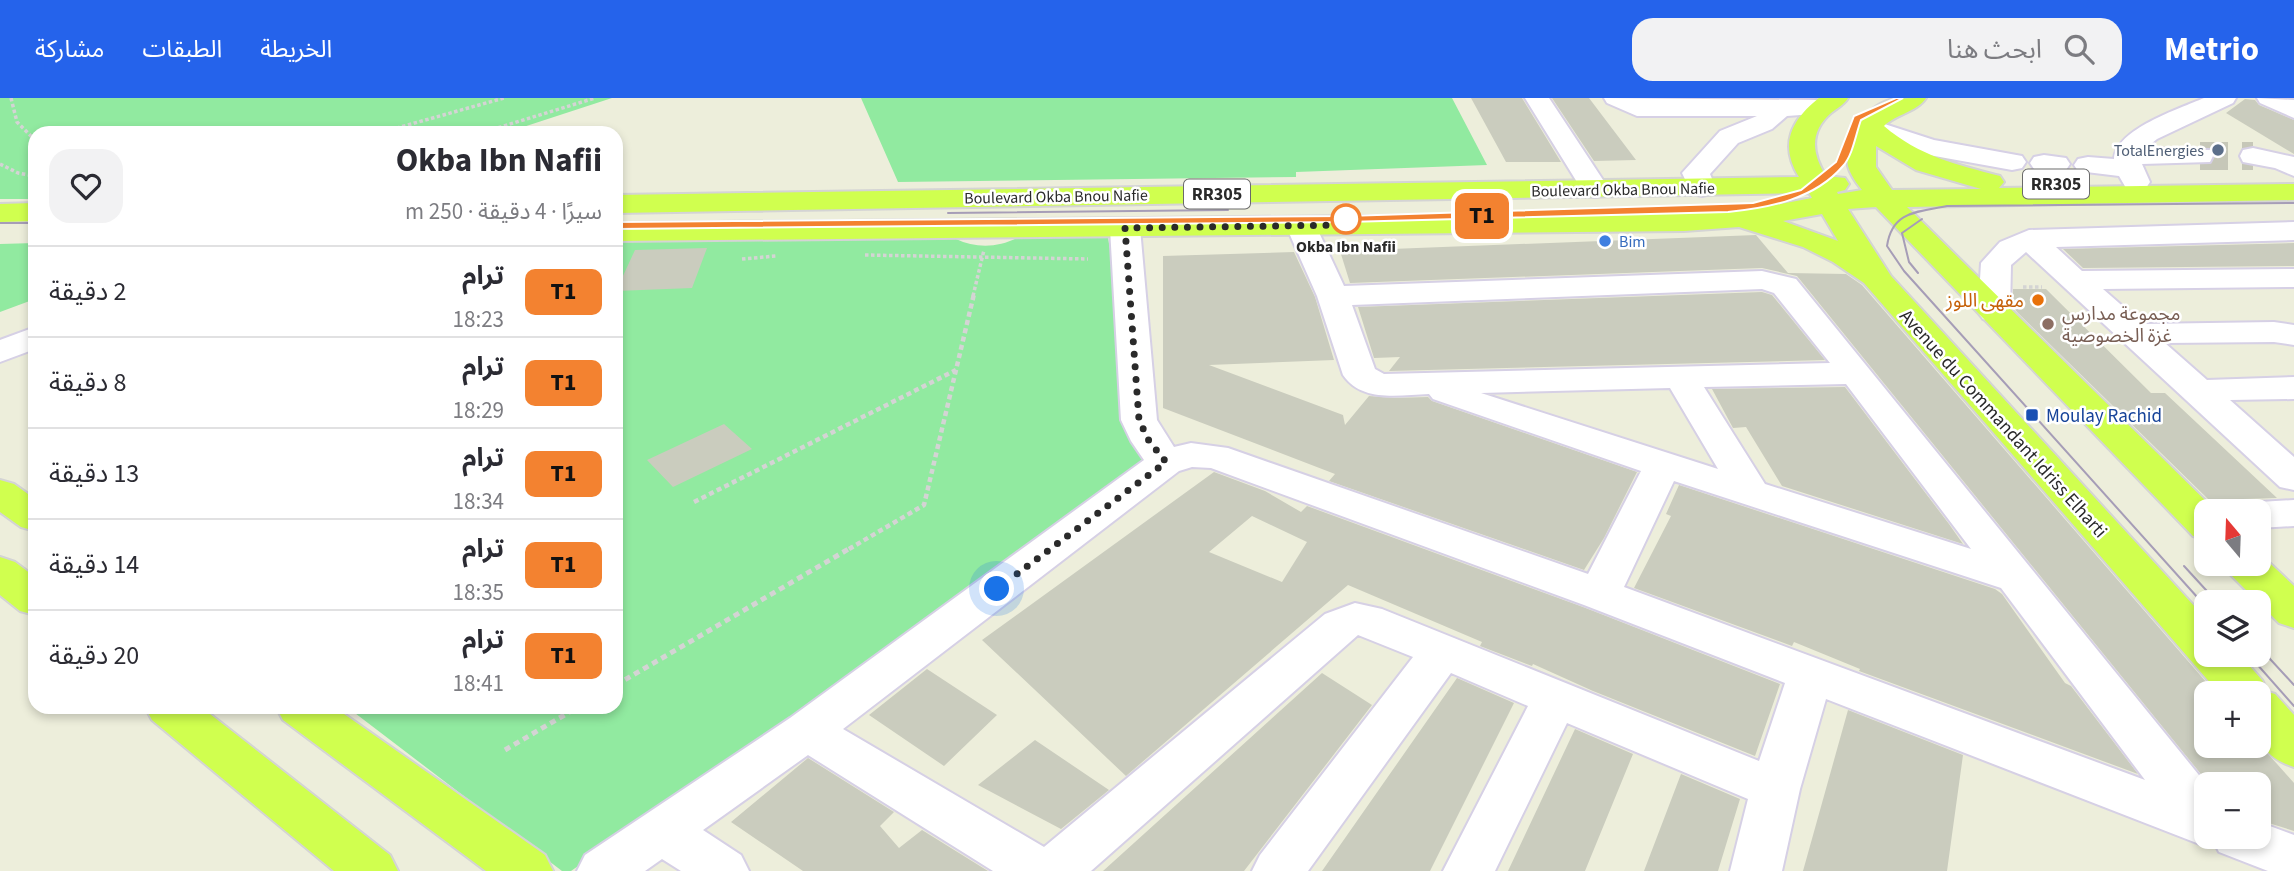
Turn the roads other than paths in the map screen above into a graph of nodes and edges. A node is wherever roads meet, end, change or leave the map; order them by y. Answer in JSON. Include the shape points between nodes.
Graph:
{"nodes":[{"id":1,"x":1537,"y":98,"type":"edge"},
{"id":2,"x":1616,"y":98,"type":"edge"},
{"id":3,"x":1914,"y":98,"type":"edge"},
{"id":4,"x":2224,"y":98,"type":"edge"},
{"id":5,"x":2269,"y":98,"type":"edge"},
{"id":6,"x":1828,"y":103,"type":"edge"},
{"id":7,"x":1780,"y":108,"type":"junction"},
{"id":8,"x":2294,"y":110,"type":"edge"},
{"id":9,"x":1869,"y":127,"type":"junction"},
{"id":10,"x":2253,"y":156,"type":"tunnel mouth"},
{"id":11,"x":2196,"y":164,"type":"junction"},
{"id":12,"x":2088,"y":165,"type":"dead end"},
{"id":13,"x":2294,"y":168,"type":"edge"},
{"id":14,"x":2131,"y":169,"type":"junction"},
{"id":15,"x":2008,"y":177,"type":"junction"},
{"id":16,"x":2294,"y":180,"type":"edge"},
{"id":17,"x":1816,"y":182,"type":"junction"},
{"id":18,"x":1702,"y":188,"type":"junction"},
{"id":19,"x":1595,"y":189,"type":"junction"},
{"id":20,"x":1877,"y":191,"type":"junction"},
{"id":21,"x":2294,"y":192,"type":"edge"},
{"id":22,"x":623,"y":204,"type":"edge"},
{"id":23,"x":28,"y":212,"type":"edge"},
{"id":24,"x":0,"y":213,"type":"edge"},
{"id":25,"x":1735,"y":219,"type":"junction"},
{"id":26,"x":1301,"y":226,"type":"junction"},
{"id":27,"x":1125,"y":228,"type":"junction"},
{"id":28,"x":2294,"y":231,"type":"edge"},
{"id":29,"x":623,"y":232,"type":"edge"},
{"id":30,"x":0,"y":238,"type":"edge"},
{"id":31,"x":28,"y":238,"type":"edge"},
{"id":32,"x":2029,"y":239,"type":"junction"},
{"id":33,"x":1940,"y":258,"type":"junction"},
{"id":34,"x":2294,"y":278,"type":"edge"},
{"id":35,"x":1879,"y":282,"type":"junction"},
{"id":36,"x":2076,"y":283,"type":"junction"},
{"id":37,"x":1995,"y":287,"type":"junction"},
{"id":38,"x":1333,"y":296,"type":"junction"},
{"id":39,"x":28,"y":315,"type":"edge"},
{"id":40,"x":0,"y":326,"type":"edge"},
{"id":41,"x":2132,"y":334,"type":"junction"},
{"id":42,"x":2294,"y":335,"type":"edge"},
{"id":43,"x":28,"y":340,"type":"edge"},
{"id":44,"x":0,"y":352,"type":"edge"},
{"id":45,"x":1856,"y":373,"type":"junction"},
{"id":46,"x":1681,"y":377,"type":"junction"},
{"id":47,"x":1424,"y":384,"type":"junction"},
{"id":48,"x":2294,"y":388,"type":"edge"},
{"id":49,"x":2195,"y":391,"type":"junction"},
{"id":50,"x":1166,"y":462,"type":"junction"},
{"id":51,"x":2286,"y":463,"type":"edge"},
{"id":52,"x":1663,"y":464,"type":"junction"},
{"id":53,"x":1751,"y":492,"type":"junction"},
{"id":54,"x":0,"y":493,"type":"edge"},
{"id":55,"x":2194,"y":509,"type":"edge"},
{"id":56,"x":28,"y":513,"type":"edge"},
{"id":57,"x":2294,"y":513,"type":"edge"},
{"id":58,"x":2272,"y":514,"type":"edge"},
{"id":59,"x":0,"y":572,"type":"edge"},
{"id":60,"x":2257,"y":576,"type":"edge"},
{"id":61,"x":2015,"y":578,"type":"junction"},
{"id":62,"x":28,"y":594,"type":"edge"},
{"id":63,"x":1599,"y":594,"type":"junction"},
{"id":64,"x":2294,"y":612,"type":"edge"},
{"id":65,"x":2194,"y":634,"type":"edge"},
{"id":66,"x":1442,"y":652,"type":"junction"},
{"id":67,"x":2223,"y":667,"type":"edge"},
{"id":68,"x":1810,"y":675,"type":"junction"},
{"id":69,"x":2236,"y":681,"type":"edge"},
{"id":70,"x":1555,"y":699,"type":"junction"},
{"id":71,"x":177,"y":714,"type":"edge"},
{"id":72,"x":309,"y":714,"type":"edge"},
{"id":73,"x":2271,"y":721,"type":"edge"},
{"id":74,"x":807,"y":731,"type":"junction"},
{"id":75,"x":2294,"y":748,"type":"edge"},
{"id":76,"x":1776,"y":789,"type":"junction"},
{"id":77,"x":2194,"y":807,"type":"edge"},
{"id":78,"x":2194,"y":819,"type":"edge"},
{"id":79,"x":662,"y":830,"type":"junction"},
{"id":80,"x":2271,"y":849,"type":"edge"},
{"id":81,"x":2294,"y":858,"type":"edge"},
{"id":82,"x":372,"y":871,"type":"edge"},
{"id":83,"x":527,"y":871,"type":"edge"},
{"id":84,"x":603,"y":871,"type":"edge"},
{"id":85,"x":723,"y":871,"type":"edge"},
{"id":86,"x":1038,"y":871,"type":"edge"},
{"id":87,"x":1054,"y":871,"type":"edge"},
{"id":88,"x":1278,"y":871,"type":"edge"},
{"id":89,"x":1468,"y":871,"type":"edge"},
{"id":90,"x":1756,"y":871,"type":"edge"}],
"edges":[{"from":1,"to":19,"type":"street"},
{"from":2,"to":7,"type":"street","via":[[1637,108]]},
{"from":3,"to":9,"type":"main road","via":[[1882,114]]},
{"from":4,"to":14,"type":"street","via":[[2148,133],[2130,148]]},
{"from":5,"to":8,"type":"street"},
{"from":6,"to":7,"type":"street"},
{"from":6,"to":17,"type":"main road","via":[[1807,124],[1800,150]]},
{"from":7,"to":18,"type":"street","via":[[1763,124],[1729,137],[1696,173]]},
{"from":9,"to":15,"type":"main road","via":[[1918,162],[1967,178]]},
{"from":9,"to":15,"type":"street","via":[[1929,147],[1982,157],[1987,173]]},
{"from":9,"to":20,"type":"main road","via":[[1861,167]]},
{"from":10,"to":13,"type":"street"},
{"from":11,"to":14,"type":"main road","name":"Boulevard Okba Bnou Nafie","number":"RR305"},
{"from":11,"to":14,"type":"street"},
{"from":11,"to":16,"type":"main road","name":"Boulevard Okba Bnou Nafie","number":"RR305"},
{"from":12,"to":14,"type":"street"},
{"from":14,"to":15,"type":"main road","name":"Boulevard Okba Bnou Nafie","number":"RR305"},
{"from":15,"to":20,"type":"main road","name":"Boulevard Okba Bnou Nafie","number":"RR305"},
{"from":17,"to":18,"type":"main road","name":"Boulevard Okba Bnou Nafie","number":"RR305"},
{"from":17,"to":20,"type":"main road","name":"Boulevard Okba Bnou Nafie","number":"RR305"},
{"from":17,"to":25,"type":"main road","name":"Boulevard Okba Bnou Nafie","number":"RR305","via":[[1789,212]]},
{"from":17,"to":35,"type":"main road","name":"Avenue du Commandant Idriss Elharti"},
{"from":18,"to":19,"type":"main road","name":"Boulevard Okba Bnou Nafie","number":"RR305"},
{"from":19,"to":22,"type":"main road","name":"Boulevard Okba Bnou Nafie","number":"RR305"},
{"from":20,"to":21,"type":"main road","name":"Boulevard Okba Bnou Nafie","number":"RR305"},
{"from":20,"to":33,"type":"main road"},
{"from":23,"to":24,"type":"main road"},
{"from":25,"to":26,"type":"main road","name":"Boulevard Okba Bnou Nafie","number":"RR305"},
{"from":25,"to":35,"type":"main road","via":[[1817,243]]},
{"from":26,"to":27,"type":"main road","name":"Boulevard Okba Bnou Nafie","number":"RR305"},
{"from":26,"to":38,"type":"street"},
{"from":27,"to":29,"type":"main road","name":"Boulevard Okba Bnou Nafie","number":"RR305"},
{"from":27,"to":50,"type":"street","via":[[1139,420]]},
{"from":28,"to":32,"type":"street"},
{"from":30,"to":31,"type":"main road"},
{"from":32,"to":36,"type":"street"},
{"from":32,"to":37,"type":"street","via":[[2011,248]]},
{"from":33,"to":37,"type":"main road"},
{"from":33,"to":37,"type":"street","via":[[1964,264]]},
{"from":34,"to":36,"type":"street"},
{"from":35,"to":65,"type":"main road","name":"Avenue du Commandant Idriss Elharti"},
{"from":36,"to":41,"type":"street"},
{"from":37,"to":55,"type":"main road"},
{"from":38,"to":45,"type":"street","via":[[1777,282]]},
{"from":38,"to":47,"type":"street","via":[[1360,376],[1378,386]]},
{"from":39,"to":40,"type":"street"},
{"from":41,"to":42,"type":"street"},
{"from":41,"to":49,"type":"street"},
{"from":43,"to":44,"type":"street"},
{"from":45,"to":46,"type":"street"},
{"from":45,"to":61,"type":"street"},
{"from":46,"to":47,"type":"street"},
{"from":46,"to":53,"type":"street"},
{"from":47,"to":52,"type":"street"},
{"from":48,"to":49,"type":"street"},
{"from":49,"to":51,"type":"street"},
{"from":50,"to":63,"type":"street","via":[[1191,455],[1215,456]]},
{"from":50,"to":74,"type":"street"},
{"from":52,"to":53,"type":"street"},
{"from":52,"to":63,"type":"street"},
{"from":53,"to":61,"type":"street"},
{"from":54,"to":56,"type":"main road"},
{"from":57,"to":58,"type":"street"},
{"from":59,"to":62,"type":"main road"},
{"from":60,"to":64,"type":"main road"},
{"from":61,"to":77,"type":"street"},
{"from":63,"to":68,"type":"street"},
{"from":66,"to":70,"type":"street"},
{"from":66,"to":87,"type":"street","via":[[1367,620],[1340,625]]},
{"from":66,"to":88,"type":"street"},
{"from":67,"to":69,"type":"main road"},
{"from":68,"to":76,"type":"street"},
{"from":68,"to":78,"type":"street"},
{"from":70,"to":76,"type":"street"},
{"from":70,"to":89,"type":"street"},
{"from":71,"to":82,"type":"main road"},
{"from":72,"to":83,"type":"main road"},
{"from":73,"to":75,"type":"main road"},
{"from":74,"to":79,"type":"street"},
{"from":74,"to":86,"type":"street"},
{"from":76,"to":90,"type":"street"},
{"from":79,"to":84,"type":"street"},
{"from":79,"to":85,"type":"street"},
{"from":80,"to":81,"type":"street"}]}
